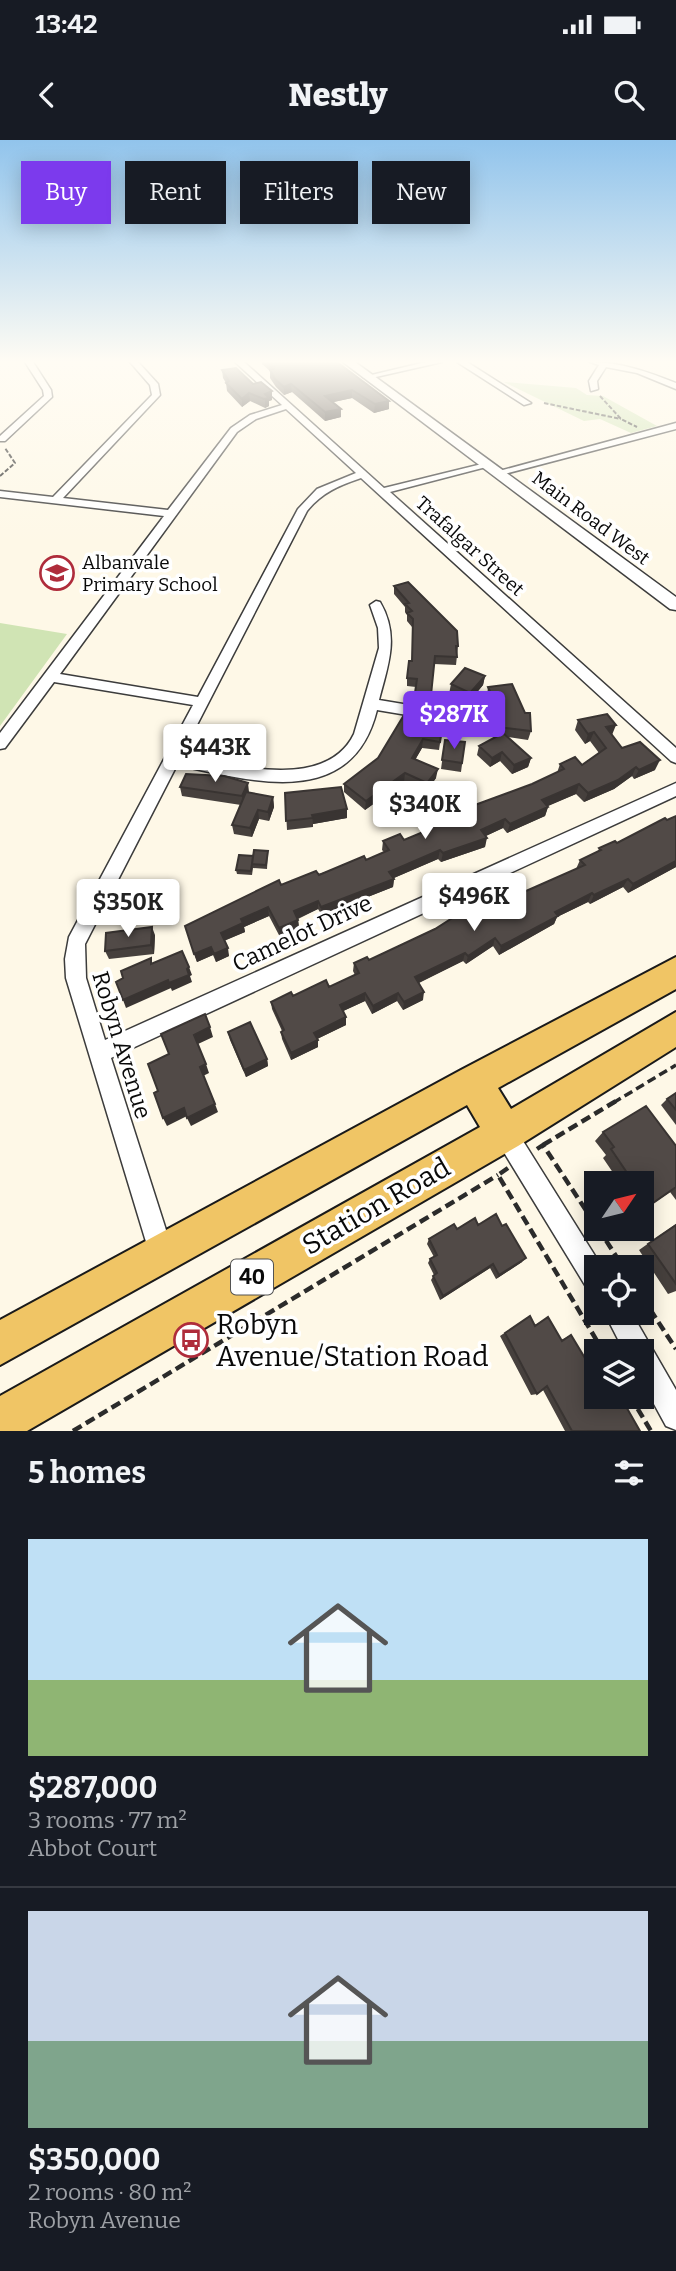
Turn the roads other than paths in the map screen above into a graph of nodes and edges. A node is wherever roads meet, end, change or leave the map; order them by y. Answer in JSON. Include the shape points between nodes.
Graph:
{"nodes":[{"id":1,"x":22,"y":422,"type":"edge"},
{"id":2,"x":130,"y":422,"type":"edge"},
{"id":3,"x":246,"y":422,"type":"edge"},
{"id":4,"x":306,"y":422,"type":"edge"},
{"id":5,"x":429,"y":422,"type":"edge"},
{"id":6,"x":676,"y":426,"type":"edge"},
{"id":7,"x":2,"y":442,"type":"road end"},
{"id":8,"x":496,"y":472,"type":"junction"},
{"id":9,"x":363,"y":474,"type":"junction"},
{"id":10,"x":383,"y":491,"type":"junction"},
{"id":11,"x":0,"y":494,"type":"edge"},
{"id":12,"x":55,"y":500,"type":"junction"},
{"id":13,"x":171,"y":514,"type":"junction"},
{"id":14,"x":376,"y":605,"type":"dead end"},
{"id":15,"x":676,"y":605,"type":"edge"},
{"id":16,"x":50,"y":677,"type":"junction"},
{"id":17,"x":201,"y":702,"type":"junction"},
{"id":18,"x":371,"y":704,"type":"junction"},
{"id":19,"x":464,"y":726,"type":"dead end"},
{"id":20,"x":1,"y":743,"type":"edge"},
{"id":21,"x":676,"y":757,"type":"edge"},
{"id":22,"x":173,"y":758,"type":"junction"},
{"id":23,"x":676,"y":789,"type":"edge"},
{"id":24,"x":676,"y":972,"type":"edge"},
{"id":25,"x":676,"y":1028,"type":"edge"},
{"id":26,"x":101,"y":1052,"type":"junction"},
{"id":27,"x":473,"y":1082,"type":"junction"},
{"id":28,"x":513,"y":1146,"type":"junction"},
{"id":29,"x":162,"y":1255,"type":"junction"},
{"id":30,"x":584,"y":1260,"type":"edge"},
{"id":31,"x":0,"y":1343,"type":"edge"},
{"id":32,"x":654,"y":1374,"type":"edge"},
{"id":33,"x":668,"y":1396,"type":"edge"},
{"id":34,"x":676,"y":1416,"type":"edge"},
{"id":35,"x":0,"y":1420,"type":"edge"}],
"edges":[{"from":1,"to":7,"type":"street"},
{"from":2,"to":12,"type":"street"},
{"from":3,"to":13,"type":"street"},
{"from":4,"to":9,"type":"street","name":"Trafalgar Street"},
{"from":5,"to":8,"type":"street","name":"Main Road West"},
{"from":6,"to":8,"type":"street"},
{"from":8,"to":10,"type":"street"},
{"from":8,"to":15,"type":"street","name":"Main Road West"},
{"from":9,"to":10,"type":"street","name":"Trafalgar Street"},
{"from":9,"to":17,"type":"street","name":"Robyn Avenue","via":[[329,486],[307,503]]},
{"from":10,"to":21,"type":"street","name":"Trafalgar Street"},
{"from":11,"to":12,"type":"street"},
{"from":12,"to":13,"type":"street"},
{"from":13,"to":16,"type":"street"},
{"from":14,"to":18,"type":"street","via":[[387,640]]},
{"from":16,"to":17,"type":"street"},
{"from":16,"to":20,"type":"street"},
{"from":17,"to":22,"type":"street","name":"Robyn Avenue"},
{"from":18,"to":19,"type":"street","via":[[427,713]]},
{"from":18,"to":22,"type":"street","via":[[356,747],[336,764],[309,774],[278,776]]},
{"from":22,"to":26,"type":"street","name":"Robyn Avenue","via":[[76,943],[76,978]]},
{"from":23,"to":26,"type":"street","name":"Camelot Drive"},
{"from":24,"to":27,"type":"main road"},
{"from":25,"to":28,"type":"main road","name":"Station Road","number":"40"},
{"from":26,"to":29,"type":"street","name":"Robyn Avenue"},
{"from":27,"to":28,"type":"main road"},
{"from":27,"to":29,"type":"main road"},
{"from":28,"to":30,"type":"street"},
{"from":28,"to":35,"type":"main road","name":"Station Road","number":"40"},
{"from":29,"to":31,"type":"main road"},
{"from":32,"to":33,"type":"street"},
{"from":33,"to":34,"type":"street"}]}
